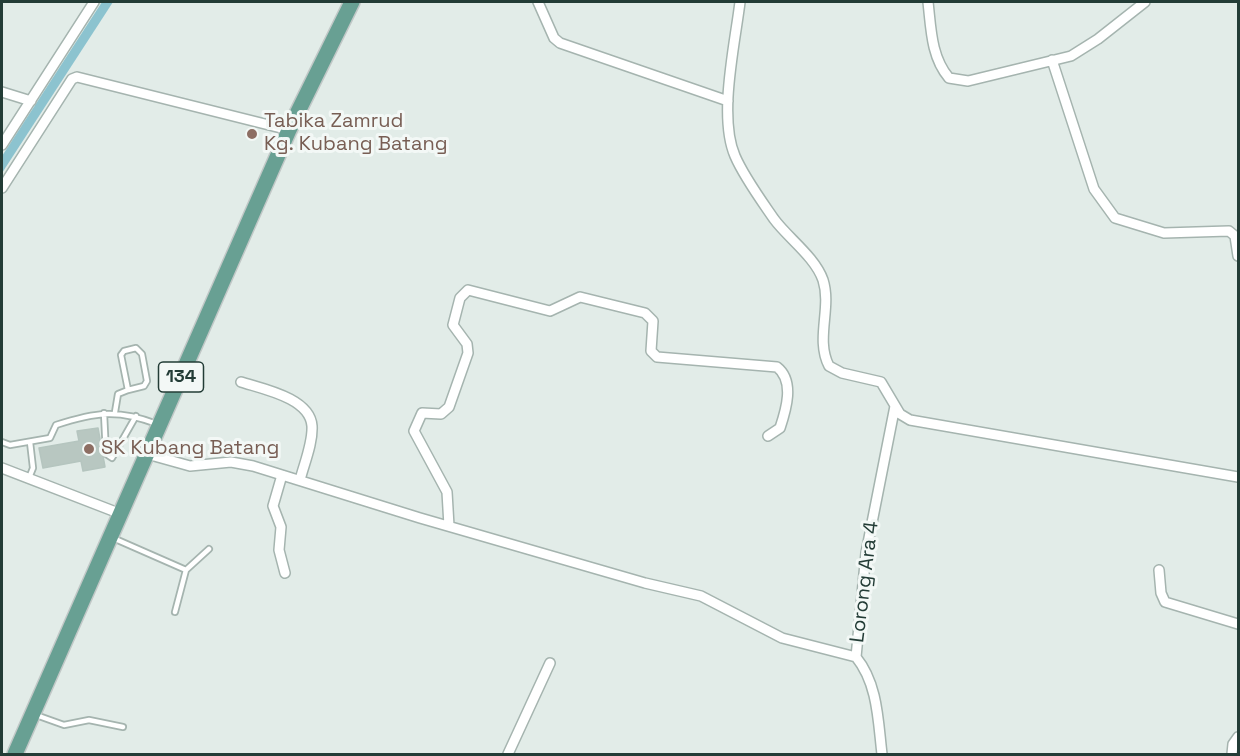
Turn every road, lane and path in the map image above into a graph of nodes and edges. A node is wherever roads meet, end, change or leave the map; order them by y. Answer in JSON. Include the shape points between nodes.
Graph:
{"nodes":[{"id":1,"x":94,"y":2,"type":"edge"},
{"id":2,"x":352,"y":2,"type":"edge"},
{"id":3,"x":538,"y":2,"type":"edge"},
{"id":4,"x":740,"y":2,"type":"edge"},
{"id":5,"x":928,"y":2,"type":"edge"},
{"id":6,"x":1145,"y":2,"type":"edge"},
{"id":7,"x":1052,"y":60,"type":"junction"},
{"id":8,"x":2,"y":92,"type":"edge"},
{"id":9,"x":31,"y":101,"type":"junction"},
{"id":10,"x":728,"y":101,"type":"junction"},
{"id":11,"x":289,"y":130,"type":"junction"},
{"id":12,"x":2,"y":145,"type":"edge"},
{"id":13,"x":2,"y":188,"type":"edge"},
{"id":14,"x":1239,"y":256,"type":"edge"},
{"id":15,"x":241,"y":382,"type":"dead end"},
{"id":16,"x":128,"y":390,"type":"junction"},
{"id":17,"x":895,"y":406,"type":"junction"},
{"id":18,"x":115,"y":412,"type":"junction"},
{"id":19,"x":104,"y":413,"type":"junction"},
{"id":20,"x":136,"y":416,"type":"junction"},
{"id":21,"x":160,"y":425,"type":"junction"},
{"id":22,"x":768,"y":436,"type":"dead end"},
{"id":23,"x":2,"y":442,"type":"edge"},
{"id":24,"x":30,"y":442,"type":"junction"},
{"id":25,"x":147,"y":454,"type":"junction"},
{"id":26,"x":2,"y":468,"type":"edge"},
{"id":27,"x":282,"y":475,"type":"junction"},
{"id":28,"x":1239,"y":477,"type":"edge"},
{"id":29,"x":29,"y":478,"type":"junction"},
{"id":30,"x":300,"y":480,"type":"junction"},
{"id":31,"x":121,"y":514,"type":"junction"},
{"id":32,"x":449,"y":526,"type":"junction"},
{"id":33,"x":110,"y":537,"type":"junction"},
{"id":34,"x":209,"y":549,"type":"dead end"},
{"id":35,"x":186,"y":570,"type":"junction"},
{"id":36,"x":1159,"y":570,"type":"dead end"},
{"id":37,"x":285,"y":573,"type":"dead end"},
{"id":38,"x":175,"y":612,"type":"dead end"},
{"id":39,"x":1239,"y":624,"type":"edge"},
{"id":40,"x":856,"y":657,"type":"junction"},
{"id":41,"x":549,"y":663,"type":"dead end"},
{"id":42,"x":33,"y":714,"type":"junction"},
{"id":43,"x":123,"y":727,"type":"dead end"},
{"id":44,"x":1239,"y":737,"type":"edge"},
{"id":45,"x":15,"y":754,"type":"edge"},
{"id":46,"x":508,"y":754,"type":"edge"},
{"id":47,"x":882,"y":754,"type":"edge"},
{"id":48,"x":1232,"y":754,"type":"edge"}],
"edges":[{"from":1,"to":9,"type":"street"},
{"from":2,"to":11,"type":"main road","number":"134"},
{"from":3,"to":10,"type":"street","via":[[560,43]]},
{"from":4,"to":10,"type":"street"},
{"from":5,"to":7,"type":"street","via":[[935,50],[949,78],[968,81]]},
{"from":6,"to":7,"type":"street","via":[[1080,52]]},
{"from":7,"to":14,"type":"street","via":[[1094,189],[1115,218],[1164,233],[1229,231],[1235,236]]},
{"from":8,"to":9,"type":"street"},
{"from":9,"to":12,"type":"street"},
{"from":10,"to":17,"type":"street","via":[[728,134],[735,157],[775,219],[823,279],[823,346],[829,366],[881,382]]},
{"from":11,"to":13,"type":"street","via":[[77,77],[72,79]]},
{"from":11,"to":21,"type":"main road","number":"134"},
{"from":15,"to":30,"type":"street","via":[[300,405],[309,416],[312,433]]},
{"from":16,"to":16,"type":"lane","via":[[121,356],[136,348],[142,354],[147,381]]},
{"from":16,"to":18,"type":"lane","via":[[118,394]]},
{"from":17,"to":28,"type":"street","via":[[910,420]]},
{"from":17,"to":40,"type":"street","name":"Lorong Ara 4","via":[[866,553]]},
{"from":18,"to":19,"type":"lane"},
{"from":18,"to":20,"type":"lane"},
{"from":19,"to":20,"type":"lane","via":[[106,454],[112,458]]},
{"from":19,"to":24,"type":"lane","via":[[56,425],[52,437]]},
{"from":20,"to":21,"type":"lane"},
{"from":21,"to":25,"type":"main road","number":"134"},
{"from":22,"to":32,"type":"street","via":[[780,428],[788,397],[783,375],[777,368],[657,357],[651,351],[653,321],[645,313],[580,297],[550,311],[468,290],[460,298],[453,325],[467,344],[468,353],[449,406],[441,414],[422,413],[414,431],[447,492]]},
{"from":23,"to":24,"type":"lane"},
{"from":24,"to":29,"type":"lane","via":[[33,468]]},
{"from":25,"to":27,"type":"street","via":[[189,466],[231,462]]},
{"from":25,"to":31,"type":"main road","number":"134"},
{"from":26,"to":29,"type":"street"},
{"from":27,"to":30,"type":"street"},
{"from":27,"to":37,"type":"street","via":[[273,502],[281,528],[279,550]]},
{"from":29,"to":31,"type":"street"},
{"from":30,"to":32,"type":"street"},
{"from":31,"to":33,"type":"main road","number":"134"},
{"from":32,"to":40,"type":"street","via":[[701,596],[782,638]]},
{"from":33,"to":35,"type":"lane"},
{"from":33,"to":42,"type":"main road","number":"134"},
{"from":34,"to":35,"type":"lane"},
{"from":35,"to":38,"type":"lane"},
{"from":36,"to":39,"type":"street","via":[[1165,602]]},
{"from":40,"to":47,"type":"street","name":"Lorong Ara 4","via":[[875,696]]},
{"from":41,"to":46,"type":"street"},
{"from":42,"to":43,"type":"lane","via":[[63,725],[89,720]]},
{"from":42,"to":45,"type":"main road","number":"134"},
{"from":44,"to":48,"type":"street"}]}
